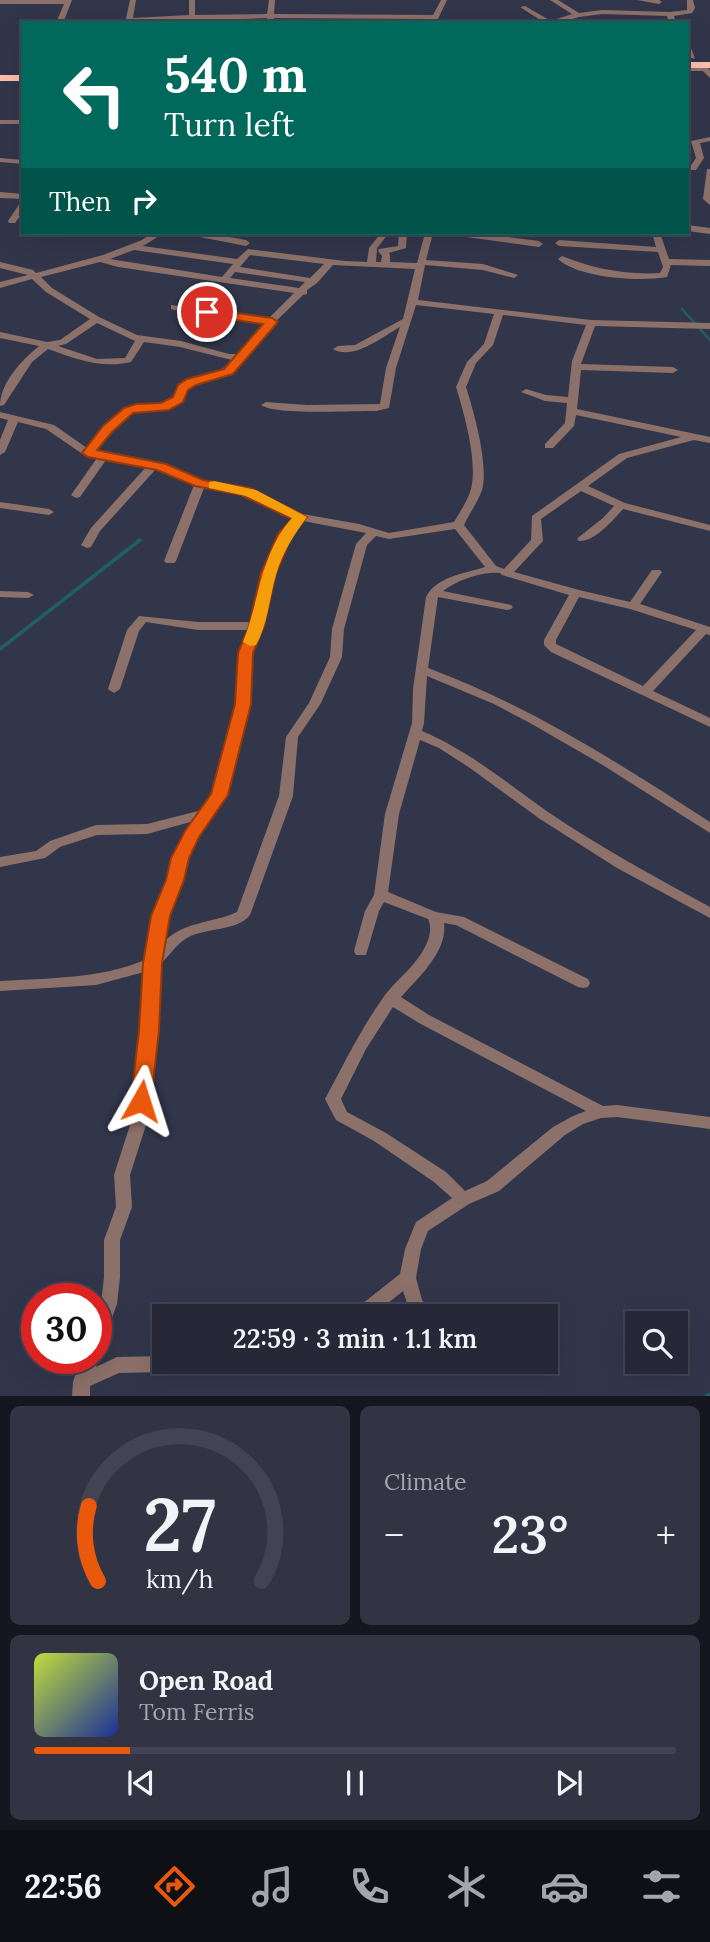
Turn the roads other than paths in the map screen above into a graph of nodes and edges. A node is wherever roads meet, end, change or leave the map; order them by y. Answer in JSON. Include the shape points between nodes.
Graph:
{"nodes":[{"id":1,"x":133,"y":0,"type":"edge"},
{"id":2,"x":192,"y":0,"type":"edge"},
{"id":3,"x":272,"y":0,"type":"edge"},
{"id":4,"x":444,"y":0,"type":"edge"},
{"id":5,"x":553,"y":0,"type":"edge"},
{"id":6,"x":640,"y":0,"type":"edge"},
{"id":7,"x":690,"y":0,"type":"edge"},
{"id":8,"x":69,"y":1,"type":"edge"},
{"id":9,"x":2,"y":2,"type":"edge"},
{"id":10,"x":660,"y":2,"type":"edge"},
{"id":11,"x":300,"y":4,"type":"dead end"},
{"id":12,"x":523,"y":7,"type":"dead end"},
{"id":13,"x":670,"y":14,"type":"junction"},
{"id":14,"x":578,"y":15,"type":"junction"},
{"id":15,"x":192,"y":17,"type":"junction"},
{"id":16,"x":298,"y":17,"type":"junction"},
{"id":17,"x":270,"y":20,"type":"edge"},
{"id":18,"x":325,"y":20,"type":"edge"},
{"id":19,"x":433,"y":20,"type":"edge"},
{"id":20,"x":60,"y":21,"type":"edge"},
{"id":21,"x":128,"y":21,"type":"edge"},
{"id":22,"x":548,"y":21,"type":"edge"},
{"id":23,"x":558,"y":21,"type":"edge"},
{"id":24,"x":672,"y":21,"type":"edge"},
{"id":25,"x":710,"y":57,"type":"edge"},
{"id":26,"x":689,"y":60,"type":"edge"},
{"id":27,"x":710,"y":65,"type":"edge"},
{"id":28,"x":21,"y":69,"type":"edge"},
{"id":29,"x":0,"y":70,"type":"edge"},
{"id":30,"x":710,"y":76,"type":"edge"},
{"id":31,"x":0,"y":78,"type":"edge"},
{"id":32,"x":21,"y":78,"type":"edge"},
{"id":33,"x":0,"y":122,"type":"edge"},
{"id":34,"x":21,"y":122,"type":"edge"},
{"id":35,"x":710,"y":139,"type":"edge"},
{"id":36,"x":0,"y":160,"type":"edge"},
{"id":37,"x":21,"y":162,"type":"edge"},
{"id":38,"x":691,"y":168,"type":"edge"},
{"id":39,"x":710,"y":171,"type":"edge"},
{"id":40,"x":0,"y":195,"type":"edge"},
{"id":41,"x":21,"y":197,"type":"edge"},
{"id":42,"x":710,"y":202,"type":"edge"},
{"id":43,"x":21,"y":208,"type":"edge"},
{"id":44,"x":12,"y":221,"type":"dead end"},
{"id":45,"x":689,"y":228,"type":"edge"},
{"id":46,"x":709,"y":233,"type":"edge"},
{"id":47,"x":153,"y":235,"type":"edge"},
{"id":48,"x":204,"y":235,"type":"edge"},
{"id":49,"x":252,"y":235,"type":"edge"},
{"id":50,"x":383,"y":235,"type":"edge"},
{"id":51,"x":403,"y":235,"type":"edge"},
{"id":52,"x":428,"y":235,"type":"edge"},
{"id":53,"x":474,"y":235,"type":"edge"},
{"id":54,"x":657,"y":235,"type":"edge"},
{"id":55,"x":559,"y":243,"type":"dead end"},
{"id":56,"x":540,"y":244,"type":"dead end"},
{"id":57,"x":132,"y":247,"type":"junction"},
{"id":58,"x":247,"y":247,"type":"junction"},
{"id":59,"x":662,"y":250,"type":"junction"},
{"id":60,"x":97,"y":258,"type":"junction"},
{"id":61,"x":562,"y":259,"type":"dead end"},
{"id":62,"x":331,"y":262,"type":"junction"},
{"id":63,"x":665,"y":262,"type":"junction"},
{"id":64,"x":370,"y":263,"type":"junction"},
{"id":65,"x":385,"y":263,"type":"junction"},
{"id":66,"x":710,"y":263,"type":"edge"},
{"id":67,"x":421,"y":264,"type":"junction"},
{"id":68,"x":0,"y":265,"type":"edge"},
{"id":69,"x":235,"y":266,"type":"junction"},
{"id":70,"x":514,"y":275,"type":"dead end"},
{"id":71,"x":37,"y":276,"type":"junction"},
{"id":72,"x":224,"y":281,"type":"junction"},
{"id":73,"x":314,"y":281,"type":"junction"},
{"id":74,"x":0,"y":285,"type":"edge"},
{"id":75,"x":304,"y":292,"type":"junction"},
{"id":76,"x":412,"y":302,"type":"junction"},
{"id":77,"x":174,"y":307,"type":"dead end"},
{"id":78,"x":499,"y":312,"type":"junction"},
{"id":79,"x":96,"y":319,"type":"junction"},
{"id":80,"x":404,"y":321,"type":"junction"},
{"id":81,"x":272,"y":322,"type":"junction"},
{"id":82,"x":591,"y":323,"type":"junction"},
{"id":83,"x":710,"y":326,"type":"edge"},
{"id":84,"x":0,"y":335,"type":"edge"},
{"id":85,"x":141,"y":339,"type":"junction"},
{"id":86,"x":48,"y":345,"type":"junction"},
{"id":87,"x":338,"y":349,"type":"dead end"},
{"id":88,"x":242,"y":357,"type":"junction"},
{"id":89,"x":577,"y":367,"type":"junction"},
{"id":90,"x":673,"y":370,"type":"dead end"},
{"id":91,"x":526,"y":392,"type":"dead end"},
{"id":92,"x":2,"y":397,"type":"edge"},
{"id":93,"x":266,"y":405,"type":"dead end"},
{"id":94,"x":572,"y":405,"type":"junction"},
{"id":95,"x":0,"y":415,"type":"edge"},
{"id":96,"x":14,"y":419,"type":"junction"},
{"id":97,"x":695,"y":436,"type":"junction"},
{"id":98,"x":710,"y":440,"type":"edge"},
{"id":99,"x":549,"y":446,"type":"dead end"},
{"id":100,"x":0,"y":452,"type":"edge"},
{"id":101,"x":88,"y":453,"type":"junction"},
{"id":102,"x":104,"y":455,"type":"junction"},
{"id":103,"x":154,"y":465,"type":"junction"},
{"id":104,"x":200,"y":484,"type":"junction"},
{"id":105,"x":582,"y":487,"type":"junction"},
{"id":106,"x":76,"y":495,"type":"dead end"},
{"id":107,"x":0,"y":505,"type":"edge"},
{"id":108,"x":621,"y":505,"type":"junction"},
{"id":109,"x":49,"y":512,"type":"dead end"},
{"id":110,"x":300,"y":517,"type":"junction"},
{"id":111,"x":458,"y":525,"type":"junction"},
{"id":112,"x":710,"y":528,"type":"edge"},
{"id":113,"x":374,"y":531,"type":"junction"},
{"id":114,"x":583,"y":539,"type":"dead end"},
{"id":115,"x":87,"y":545,"type":"dead end"},
{"id":116,"x":170,"y":561,"type":"dead end"},
{"id":117,"x":492,"y":568,"type":"junction"},
{"id":118,"x":656,"y":572,"type":"dead end"},
{"id":119,"x":506,"y":573,"type":"junction"},
{"id":120,"x":434,"y":593,"type":"junction"},
{"id":121,"x":576,"y":593,"type":"junction"},
{"id":122,"x":0,"y":594,"type":"edge"},
{"id":123,"x":28,"y":595,"type":"dead end"},
{"id":124,"x":633,"y":606,"type":"junction"},
{"id":125,"x":508,"y":607,"type":"dead end"},
{"id":126,"x":257,"y":626,"type":"junction"},
{"id":127,"x":707,"y":630,"type":"edge"},
{"id":128,"x":422,"y":670,"type":"junction"},
{"id":129,"x":114,"y":689,"type":"dead end"},
{"id":130,"x":645,"y":692,"type":"junction"},
{"id":131,"x":710,"y":723,"type":"edge"},
{"id":132,"x":415,"y":733,"type":"junction"},
{"id":133,"x":206,"y":813,"type":"junction"},
{"id":134,"x":710,"y":828,"type":"edge"},
{"id":135,"x":0,"y":862,"type":"edge"},
{"id":136,"x":382,"y":895,"type":"junction"},
{"id":137,"x":710,"y":913,"type":"edge"},
{"id":138,"x":434,"y":916,"type":"junction"},
{"id":139,"x":361,"y":951,"type":"dead end"},
{"id":140,"x":152,"y":963,"type":"junction"},
{"id":141,"x":583,"y":983,"type":"dead end"},
{"id":142,"x":0,"y":986,"type":"edge"},
{"id":143,"x":391,"y":998,"type":"junction"},
{"id":144,"x":601,"y":1112,"type":"junction"},
{"id":145,"x":710,"y":1123,"type":"edge"},
{"id":146,"x":463,"y":1199,"type":"junction"},
{"id":147,"x":408,"y":1279,"type":"junction"},
{"id":148,"x":112,"y":1284,"type":"edge"},
{"id":149,"x":375,"y":1304,"type":"edge"},
{"id":150,"x":415,"y":1304,"type":"edge"},
{"id":151,"x":152,"y":1364,"type":"edge"},
{"id":152,"x":81,"y":1389,"type":"edge"}],
"edges":[{"from":1,"to":21,"type":"street"},
{"from":2,"to":15,"type":"street"},
{"from":3,"to":17,"type":"street"},
{"from":4,"to":19,"type":"street"},
{"from":5,"to":14,"type":"street"},
{"from":6,"to":10,"type":"street"},
{"from":7,"to":13,"type":"street","via":[[690,12]]},
{"from":8,"to":9,"type":"street"},
{"from":8,"to":20,"type":"street"},
{"from":11,"to":16,"type":"street"},
{"from":12,"to":22,"type":"street"},
{"from":13,"to":14,"type":"street"},
{"from":13,"to":24,"type":"street"},
{"from":14,"to":23,"type":"street"},
{"from":15,"to":17,"type":"street"},
{"from":15,"to":21,"type":"street"},
{"from":16,"to":17,"type":"street"},
{"from":16,"to":18,"type":"street"},
{"from":18,"to":19,"type":"street"},
{"from":25,"to":26,"type":"highway"},
{"from":26,"to":27,"type":"highway"},
{"from":26,"to":30,"type":"street"},
{"from":28,"to":29,"type":"highway"},
{"from":31,"to":32,"type":"highway"},
{"from":33,"to":34,"type":"street"},
{"from":35,"to":38,"type":"street","via":[[695,141],[700,158]]},
{"from":36,"to":37,"type":"street"},
{"from":38,"to":39,"type":"street"},
{"from":39,"to":42,"type":"street","via":[[706,199]]},
{"from":40,"to":41,"type":"street"},
{"from":43,"to":44,"type":"street"},
{"from":45,"to":46,"type":"street"},
{"from":47,"to":57,"type":"street"},
{"from":48,"to":58,"type":"street"},
{"from":49,"to":58,"type":"street"},
{"from":50,"to":64,"type":"street","via":[[373,248]]},
{"from":51,"to":65,"type":"street","via":[[402,248],[383,251]]},
{"from":52,"to":67,"type":"street"},
{"from":53,"to":56,"type":"street"},
{"from":54,"to":59,"type":"street"},
{"from":55,"to":59,"type":"street"},
{"from":57,"to":60,"type":"street"},
{"from":57,"to":69,"type":"street"},
{"from":58,"to":62,"type":"street"},
{"from":58,"to":69,"type":"street"},
{"from":59,"to":63,"type":"street"},
{"from":60,"to":71,"type":"street"},
{"from":60,"to":72,"type":"street"},
{"from":61,"to":63,"type":"street","via":[[600,271],[658,276],[666,274]]},
{"from":62,"to":64,"type":"street"},
{"from":62,"to":73,"type":"street"},
{"from":63,"to":66,"type":"street"},
{"from":64,"to":65,"type":"street"},
{"from":65,"to":67,"type":"street"},
{"from":67,"to":70,"type":"street","via":[[484,267]]},
{"from":67,"to":76,"type":"street"},
{"from":68,"to":71,"type":"street"},
{"from":69,"to":72,"type":"street"},
{"from":69,"to":73,"type":"street"},
{"from":71,"to":74,"type":"street"},
{"from":71,"to":79,"type":"street"},
{"from":72,"to":75,"type":"street"},
{"from":73,"to":75,"type":"street"},
{"from":75,"to":81,"type":"street"},
{"from":76,"to":78,"type":"street"},
{"from":76,"to":80,"type":"street"},
{"from":77,"to":81,"type":"street"},
{"from":78,"to":82,"type":"street"},
{"from":78,"to":111,"type":"street","via":[[488,345],[472,362],[461,387],[475,436],[478,481]]},
{"from":79,"to":85,"type":"street"},
{"from":79,"to":86,"type":"street","via":[[63,342]]},
{"from":80,"to":87,"type":"street","via":[[357,348]]},
{"from":80,"to":93,"type":"street","via":[[383,407],[301,410]]},
{"from":81,"to":88,"type":"street"},
{"from":82,"to":83,"type":"street"},
{"from":82,"to":89,"type":"street"},
{"from":84,"to":86,"type":"street"},
{"from":85,"to":86,"type":"street","via":[[128,360],[106,363]]},
{"from":85,"to":88,"type":"street"},
{"from":86,"to":92,"type":"street","via":[[27,360]]},
{"from":88,"to":101,"type":"street","via":[[228,371],[183,388],[173,403],[129,411]]},
{"from":89,"to":90,"type":"street"},
{"from":89,"to":94,"type":"street"},
{"from":91,"to":94,"type":"street"},
{"from":94,"to":97,"type":"street"},
{"from":94,"to":99,"type":"street","via":[[567,430]]},
{"from":95,"to":96,"type":"street"},
{"from":96,"to":100,"type":"street"},
{"from":96,"to":101,"type":"street","via":[[50,428]]},
{"from":97,"to":98,"type":"street"},
{"from":97,"to":105,"type":"street","via":[[623,456]]},
{"from":101,"to":102,"type":"street"},
{"from":102,"to":103,"type":"street"},
{"from":102,"to":106,"type":"street"},
{"from":103,"to":104,"type":"street"},
{"from":103,"to":115,"type":"street"},
{"from":104,"to":110,"type":"street","via":[[251,493]]},
{"from":104,"to":116,"type":"street"},
{"from":105,"to":108,"type":"street"},
{"from":105,"to":119,"type":"street","via":[[538,515],[537,541]]},
{"from":107,"to":109,"type":"street"},
{"from":108,"to":112,"type":"street"},
{"from":108,"to":114,"type":"street"},
{"from":110,"to":113,"type":"street"},
{"from":110,"to":126,"type":"street","via":[[286,534],[269,573]]},
{"from":111,"to":113,"type":"street","via":[[401,536]]},
{"from":111,"to":117,"type":"street"},
{"from":113,"to":140,"type":"street","via":[[362,544],[338,629],[335,657],[315,704],[292,737],[286,796],[243,915],[227,924],[183,932]]},
{"from":117,"to":119,"type":"street"},
{"from":117,"to":120,"type":"street","via":[[447,583]]},
{"from":118,"to":124,"type":"street"},
{"from":119,"to":121,"type":"street"},
{"from":120,"to":125,"type":"street"},
{"from":120,"to":128,"type":"street"},
{"from":121,"to":124,"type":"street"},
{"from":121,"to":130,"type":"street","via":[[550,645]]},
{"from":122,"to":123,"type":"street"},
{"from":124,"to":127,"type":"street"},
{"from":126,"to":129,"type":"street","via":[[198,626],[143,618],[133,630]]},
{"from":126,"to":133,"type":"street","via":[[246,653],[243,704],[234,740],[219,795]]},
{"from":127,"to":130,"type":"street"},
{"from":128,"to":132,"type":"street"},
{"from":128,"to":134,"type":"street","via":[[513,707]]},
{"from":130,"to":131,"type":"street"},
{"from":132,"to":136,"type":"street","via":[[392,814]]},
{"from":132,"to":137,"type":"street","via":[[475,765],[622,865]]},
{"from":133,"to":135,"type":"street","via":[[147,829],[74,835],[40,855]]},
{"from":133,"to":140,"type":"street","via":[[180,858],[160,916]]},
{"from":136,"to":138,"type":"street"},
{"from":136,"to":139,"type":"street","via":[[372,911]]},
{"from":138,"to":141,"type":"street","via":[[459,921]]},
{"from":138,"to":143,"type":"street","via":[[439,922],[438,934],[429,955]]},
{"from":140,"to":142,"type":"street","via":[[110,979]]},
{"from":140,"to":148,"type":"street","via":[[138,1125],[122,1175],[124,1207],[112,1240]]},
{"from":143,"to":144,"type":"street"},
{"from":143,"to":146,"type":"street","via":[[332,1099],[341,1116],[440,1177]]},
{"from":144,"to":145,"type":"street"},
{"from":144,"to":146,"type":"street","via":[[559,1131],[493,1186]]},
{"from":146,"to":147,"type":"street","via":[[422,1227]]},
{"from":147,"to":149,"type":"street"},
{"from":147,"to":150,"type":"street"},
{"from":151,"to":152,"type":"street","via":[[117,1365]]}]}
